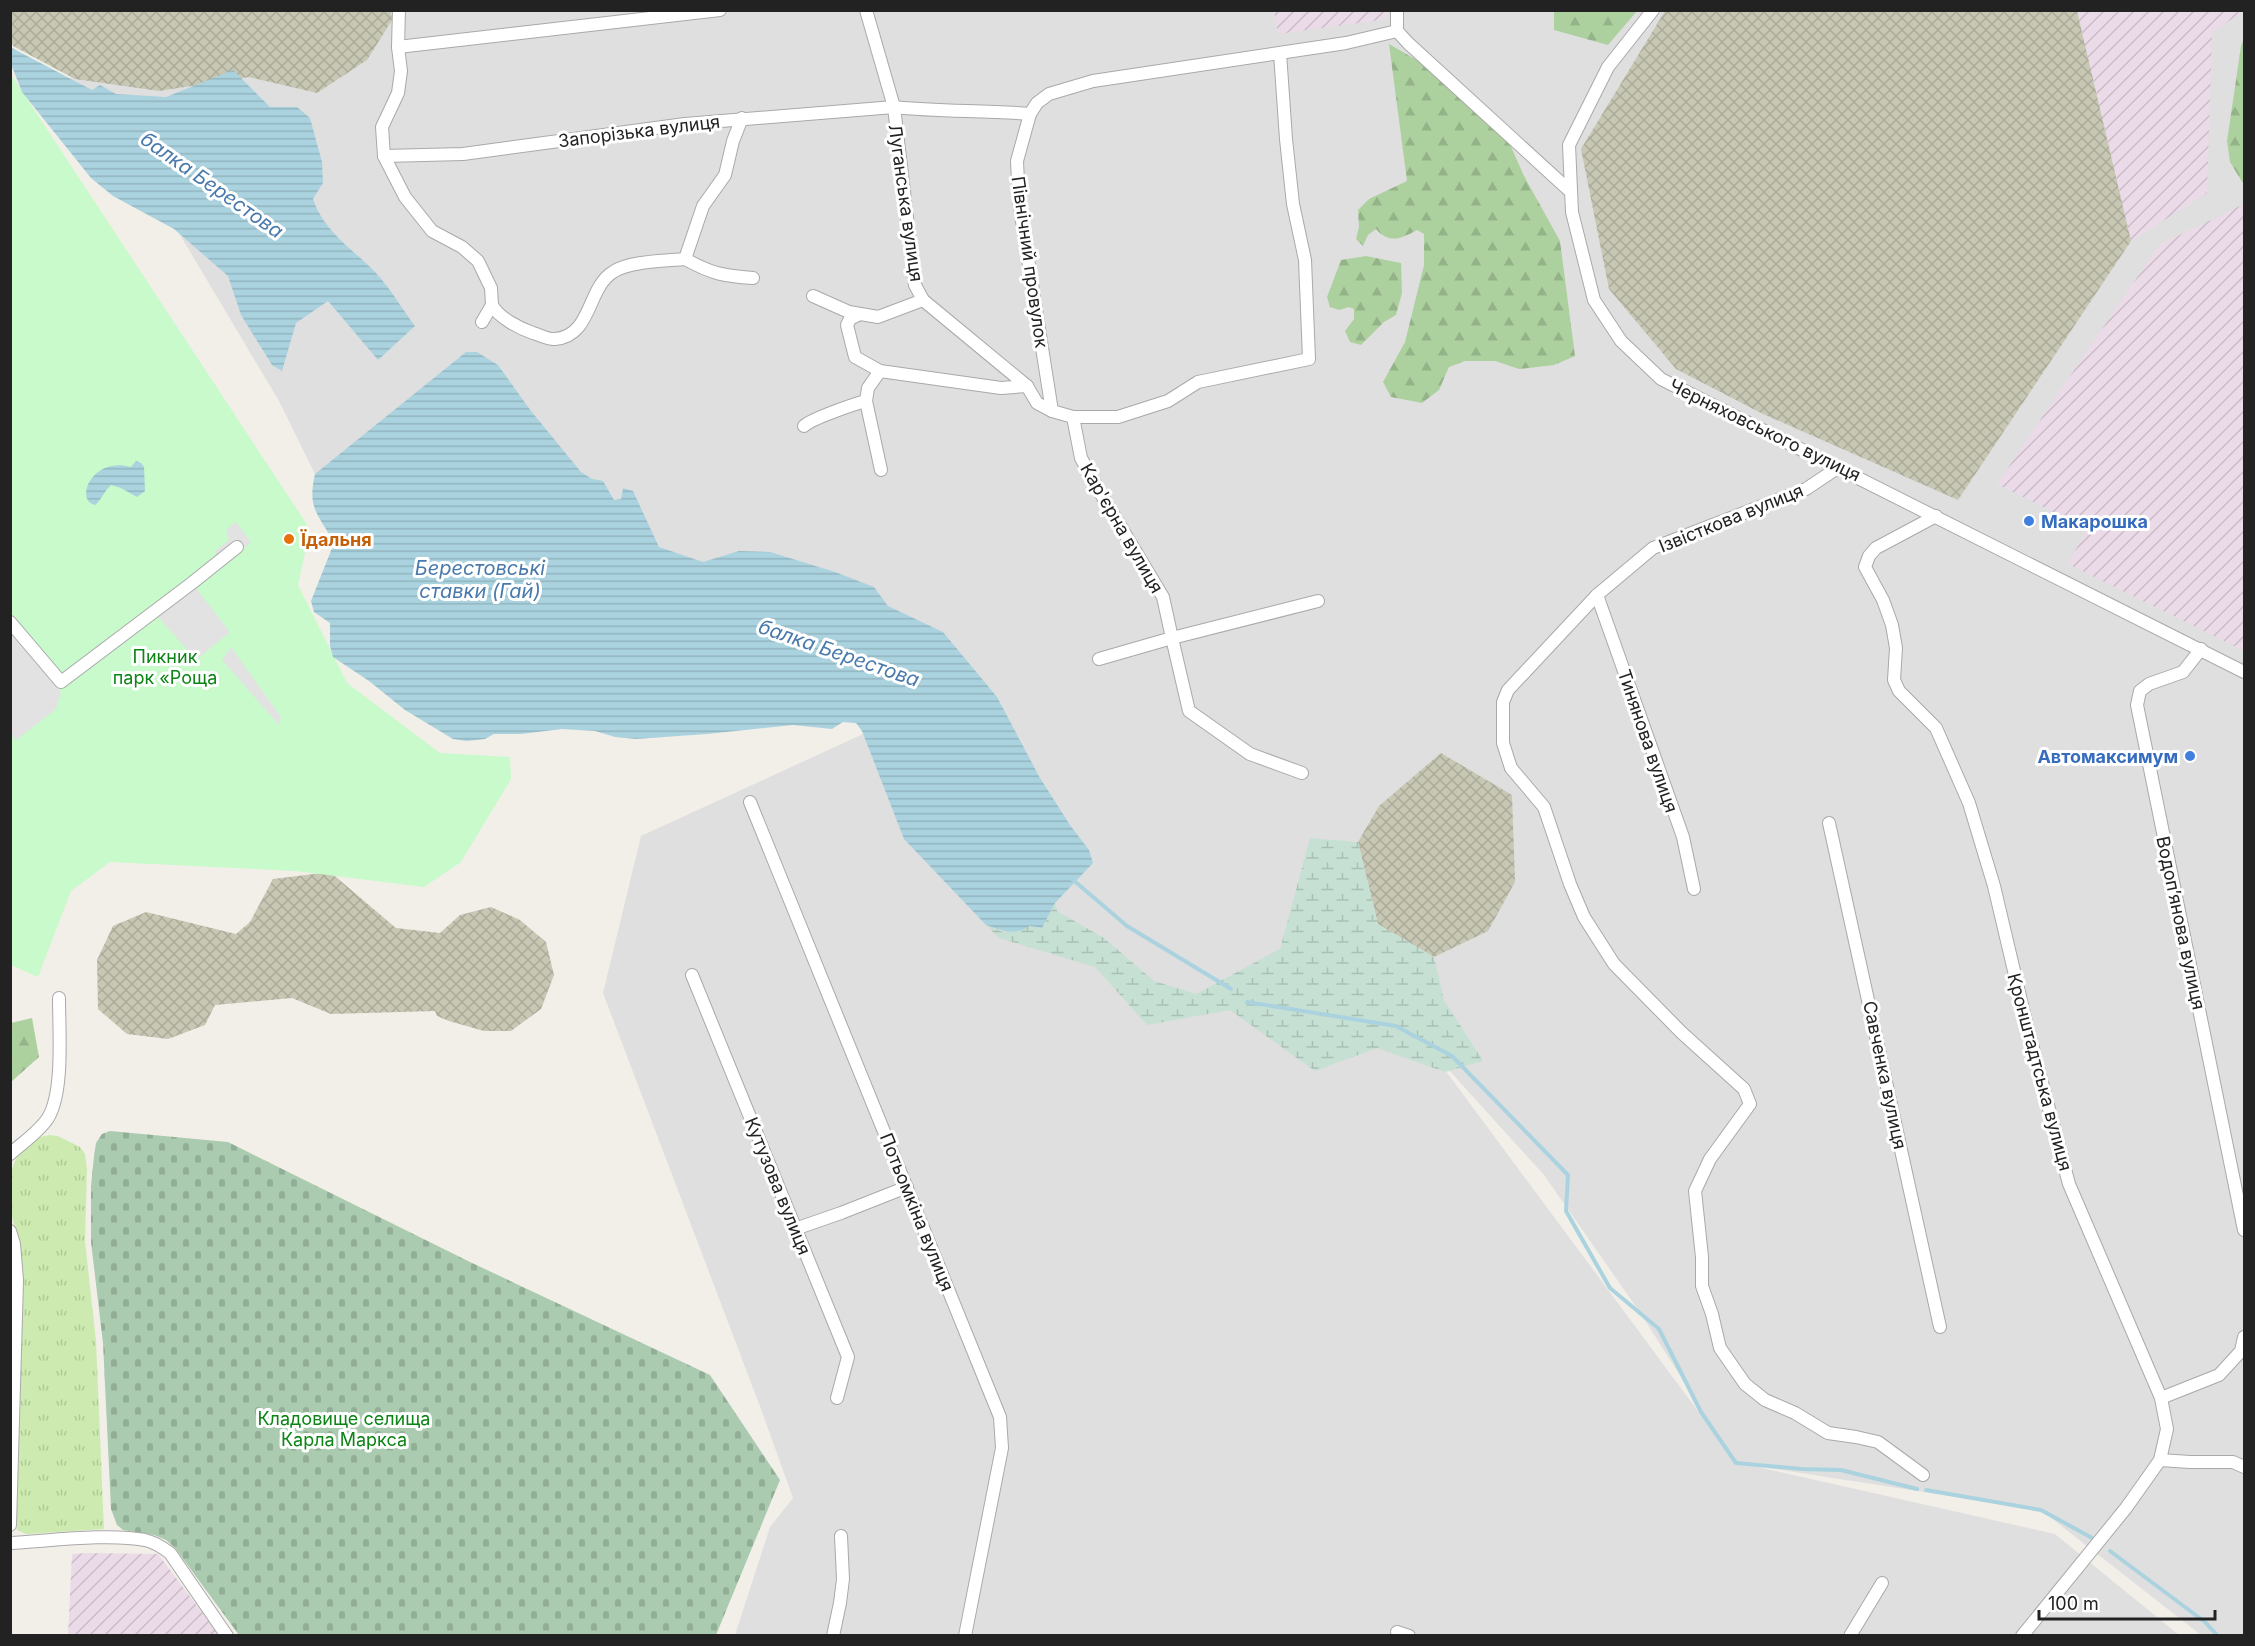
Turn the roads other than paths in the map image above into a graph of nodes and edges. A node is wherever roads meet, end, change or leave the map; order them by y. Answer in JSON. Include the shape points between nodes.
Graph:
{"nodes":[{"id":1,"x":399,"y":10,"type":"edge"},
{"id":2,"x":720,"y":10,"type":"edge"},
{"id":3,"x":866,"y":10,"type":"edge"},
{"id":4,"x":1397,"y":10,"type":"edge"},
{"id":5,"x":1653,"y":10,"type":"edge"},
{"id":6,"x":1397,"y":31,"type":"junction"},
{"id":7,"x":398,"y":47,"type":"junction"},
{"id":8,"x":1280,"y":53,"type":"junction"},
{"id":9,"x":894,"y":107,"type":"junction"},
{"id":10,"x":1030,"y":114,"type":"junction"},
{"id":11,"x":742,"y":118,"type":"junction"},
{"id":12,"x":384,"y":156,"type":"junction"},
{"id":13,"x":1571,"y":192,"type":"junction"},
{"id":14,"x":686,"y":259,"type":"junction"},
{"id":15,"x":753,"y":278,"type":"dead end"},
{"id":16,"x":813,"y":296,"type":"dead end"},
{"id":17,"x":923,"y":300,"type":"junction"},
{"id":18,"x":492,"y":305,"type":"junction"},
{"id":19,"x":858,"y":315,"type":"junction"},
{"id":20,"x":482,"y":322,"type":"dead end"},
{"id":21,"x":880,"y":371,"type":"junction"},
{"id":22,"x":1027,"y":386,"type":"junction"},
{"id":23,"x":866,"y":401,"type":"junction"},
{"id":24,"x":1052,"y":411,"type":"junction"},
{"id":25,"x":1073,"y":417,"type":"junction"},
{"id":26,"x":804,"y":426,"type":"dead end"},
{"id":27,"x":1839,"y":467,"type":"junction"},
{"id":28,"x":881,"y":470,"type":"dead end"},
{"id":29,"x":1936,"y":516,"type":"junction"},
{"id":30,"x":237,"y":547,"type":"dead end"},
{"id":31,"x":1597,"y":595,"type":"junction"},
{"id":32,"x":1318,"y":601,"type":"dead end"},
{"id":33,"x":10,"y":622,"type":"edge"},
{"id":34,"x":1172,"y":638,"type":"junction"},
{"id":35,"x":2201,"y":649,"type":"junction"},
{"id":36,"x":1099,"y":659,"type":"dead end"},
{"id":37,"x":2244,"y":672,"type":"edge"},
{"id":38,"x":1302,"y":773,"type":"dead end"},
{"id":39,"x":750,"y":802,"type":"dead end"},
{"id":40,"x":1829,"y":823,"type":"dead end"},
{"id":41,"x":1694,"y":889,"type":"dead end"},
{"id":42,"x":692,"y":975,"type":"dead end"},
{"id":43,"x":59,"y":998,"type":"dead end"},
{"id":44,"x":10,"y":1154,"type":"edge"},
{"id":45,"x":907,"y":1187,"type":"junction"},
{"id":46,"x":795,"y":1229,"type":"junction"},
{"id":47,"x":10,"y":1230,"type":"edge"},
{"id":48,"x":2244,"y":1230,"type":"edge"},
{"id":49,"x":14,"y":1279,"type":"edge"},
{"id":50,"x":1940,"y":1327,"type":"dead end"},
{"id":51,"x":2244,"y":1337,"type":"edge"},
{"id":52,"x":837,"y":1398,"type":"dead end"},
{"id":53,"x":2160,"y":1398,"type":"junction"},
{"id":54,"x":2160,"y":1460,"type":"junction"},
{"id":55,"x":2244,"y":1467,"type":"edge"},
{"id":56,"x":1923,"y":1475,"type":"dead end"},
{"id":57,"x":10,"y":1525,"type":"edge"},
{"id":58,"x":841,"y":1536,"type":"dead end"},
{"id":59,"x":10,"y":1543,"type":"edge"},
{"id":60,"x":1882,"y":1583,"type":"dead end"},
{"id":61,"x":227,"y":1635,"type":"edge"},
{"id":62,"x":833,"y":1635,"type":"edge"},
{"id":63,"x":965,"y":1635,"type":"edge"},
{"id":64,"x":1850,"y":1635,"type":"edge"},
{"id":65,"x":2022,"y":1635,"type":"edge"}],
"edges":[{"from":1,"to":7,"type":"street"},
{"from":2,"to":7,"type":"street"},
{"from":3,"to":9,"type":"street","name":"Луганська вулиця"},
{"from":4,"to":6,"type":"street"},
{"from":5,"to":13,"type":"street","name":"Черняховського вулиця","via":[[1608,67],[1569,145]]},
{"from":6,"to":8,"type":"street"},
{"from":6,"to":13,"type":"street"},
{"from":7,"to":12,"type":"street","via":[[401,71],[398,93],[382,127]]},
{"from":8,"to":10,"type":"street","via":[[1093,81],[1049,94],[1037,102]]},
{"from":8,"to":25,"type":"street","via":[[1292,194],[1305,260],[1309,359],[1198,382],[1168,401],[1118,417]]},
{"from":9,"to":10,"type":"street","name":"Запорізька вулиця"},
{"from":9,"to":11,"type":"street","name":"Запорізька вулиця"},
{"from":9,"to":17,"type":"street","name":"Луганська вулиця","via":[[915,285]]},
{"from":10,"to":24,"type":"street","name":"Північний провулок","via":[[1017,161],[1019,202]]},
{"from":11,"to":12,"type":"street","name":"Запорізька вулиця","via":[[463,154]]},
{"from":11,"to":14,"type":"street","via":[[725,175],[703,206]]},
{"from":12,"to":18,"type":"street","via":[[405,197],[432,231],[478,261],[491,288]]},
{"from":13,"to":27,"type":"street","name":"Черняховського вулиця","via":[[1594,300],[1621,341],[1661,379]]},
{"from":14,"to":15,"type":"street","via":[[722,276]]},
{"from":14,"to":18,"type":"street","via":[[629,265],[612,272],[582,323],[572,334],[554,339],[525,330],[496,312]]},
{"from":16,"to":19,"type":"street"},
{"from":17,"to":19,"type":"street","via":[[878,317]]},
{"from":17,"to":22,"type":"street","name":"Луганська вулиця"},
{"from":18,"to":20,"type":"street"},
{"from":19,"to":21,"type":"street","via":[[847,325],[855,357]]},
{"from":21,"to":22,"type":"street","via":[[1001,388]]},
{"from":21,"to":23,"type":"street","via":[[868,388]]},
{"from":22,"to":24,"type":"street","name":"Луганська вулиця","via":[[1037,403]]},
{"from":23,"to":26,"type":"street"},
{"from":23,"to":28,"type":"street"},
{"from":24,"to":25,"type":"street"},
{"from":25,"to":34,"type":"street","name":"Кар'єрна вулиця","via":[[1081,458],[1163,597]]},
{"from":27,"to":29,"type":"street","name":"Черняховського вулиця"},
{"from":27,"to":31,"type":"street","name":"Iзвiсткова вулиця","via":[[1806,489],[1653,548]]},
{"from":29,"to":35,"type":"street","name":"Черняховського вулиця"},
{"from":29,"to":53,"type":"street","name":"Кронштадтська вулиця","via":[[1876,548],[1865,567],[1892,625],[1896,648],[1894,680],[1899,691],[1936,728],[1969,803],[1994,886],[2026,1026],[2069,1184]]},
{"from":30,"to":33,"type":"street","via":[[61,682]]},
{"from":31,"to":41,"type":"street","name":"Тинянова вулиця","via":[[1683,837]]},
{"from":31,"to":56,"type":"street","name":"Iзвiсткова вулиця","via":[[1508,690],[1503,702],[1503,743],[1511,768],[1549,816],[1584,917],[1614,964],[1744,1089],[1750,1104],[1710,1159],[1695,1191],[1702,1286],[1720,1348],[1745,1384],[1765,1400],[1828,1433],[1878,1442]]},
{"from":32,"to":34,"type":"street"},
{"from":34,"to":36,"type":"street"},
{"from":34,"to":38,"type":"street","name":"Кар'єрна вулиця","via":[[1189,711],[1250,754]]},
{"from":35,"to":37,"type":"street","name":"Черняховського вулиця"},
{"from":35,"to":48,"type":"street","name":"Водоп’янова вулиця","via":[[2182,672],[2140,691],[2137,705]]},
{"from":39,"to":45,"type":"street","name":"Потьомкіна вулиця"},
{"from":40,"to":50,"type":"street","name":"Савченка вулиця"},
{"from":42,"to":46,"type":"street","name":"Кутузова вулиця"},
{"from":43,"to":44,"type":"street","via":[[55,1102],[47,1120]]},
{"from":45,"to":46,"type":"street"},
{"from":45,"to":63,"type":"street","name":"Потьомкіна вулиця","via":[[1000,1417],[1002,1448]]},
{"from":46,"to":52,"type":"street","name":"Кутузова вулиця","via":[[848,1357]]},
{"from":47,"to":49,"type":"street"},
{"from":49,"to":57,"type":"street"},
{"from":51,"to":53,"type":"street","via":[[2241,1351],[2219,1375]]},
{"from":53,"to":54,"type":"street","name":"Кронштадтська вулиця","via":[[2168,1429]]},
{"from":54,"to":55,"type":"street","via":[[2233,1462]]},
{"from":54,"to":65,"type":"street","name":"Кронштадтська вулиця","via":[[2127,1508]]},
{"from":58,"to":62,"type":"street","via":[[843,1579]]},
{"from":59,"to":61,"type":"street","via":[[108,1538],[146,1540],[161,1546],[170,1553]]},
{"from":60,"to":64,"type":"street"}]}
